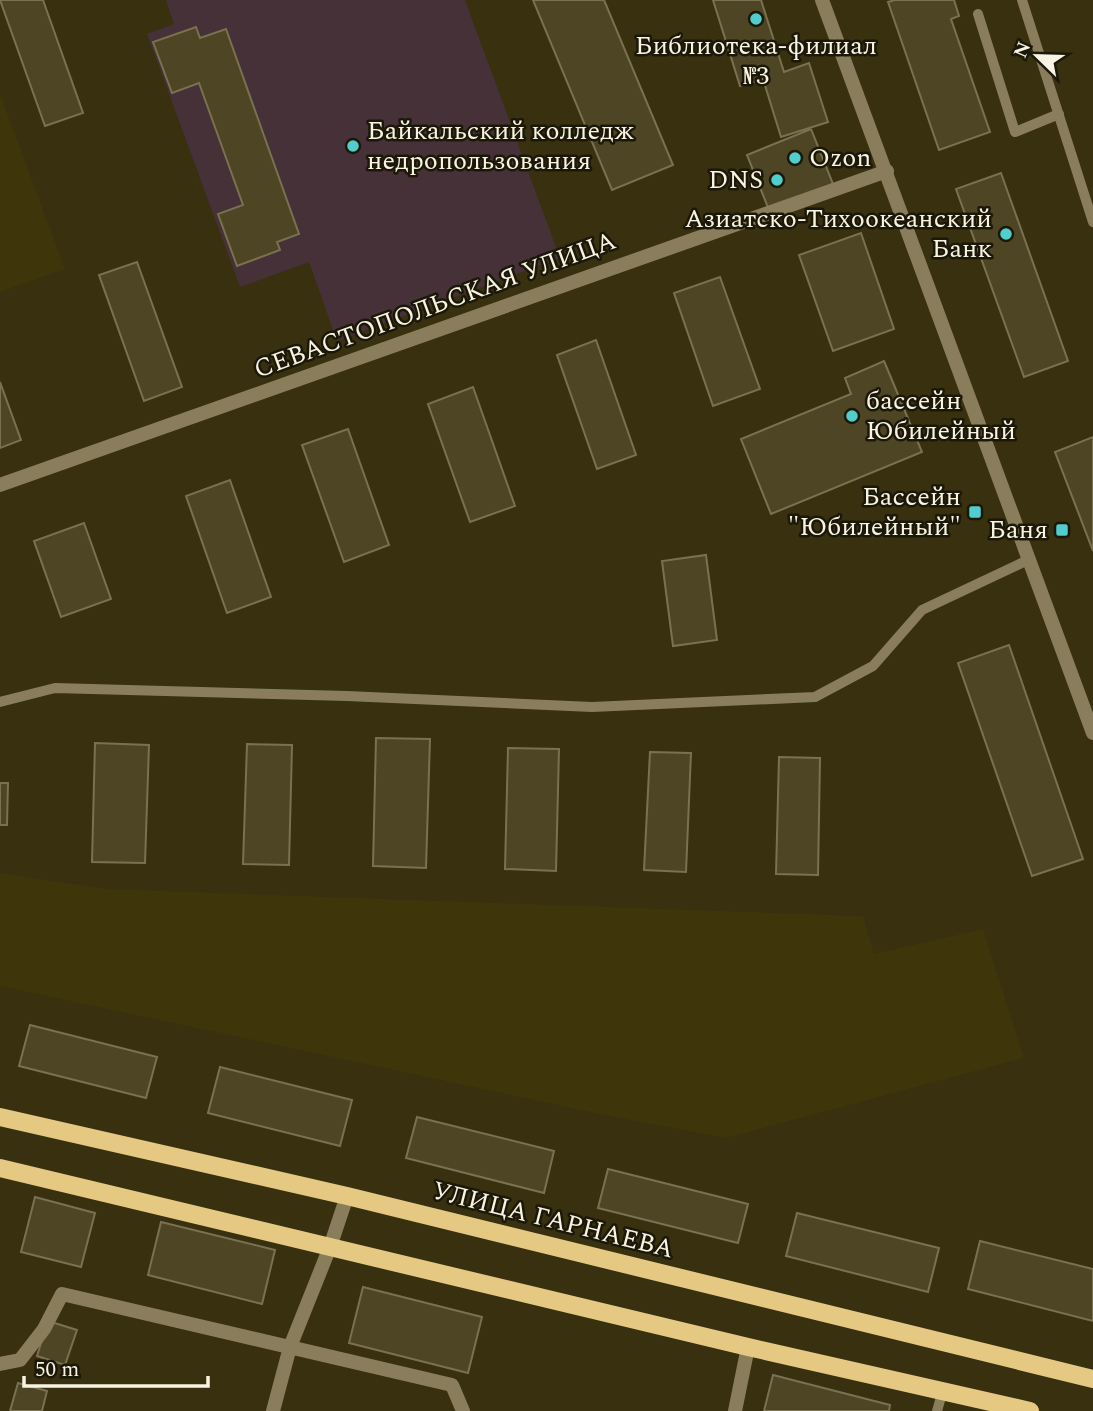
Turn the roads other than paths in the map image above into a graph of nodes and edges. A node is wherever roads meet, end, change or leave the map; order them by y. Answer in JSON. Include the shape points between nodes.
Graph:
{"nodes":[{"id":1,"x":822,"y":0,"type":"edge"},
{"id":2,"x":1022,"y":0,"type":"edge"},
{"id":3,"x":978,"y":14,"type":"dead end"},
{"id":4,"x":1059,"y":114,"type":"junction"},
{"id":5,"x":887,"y":171,"type":"junction"},
{"id":6,"x":1093,"y":222,"type":"edge"},
{"id":7,"x":0,"y":485,"type":"edge"},
{"id":8,"x":1030,"y":559,"type":"junction"},
{"id":9,"x":0,"y":702,"type":"edge"},
{"id":10,"x":1093,"y":733,"type":"edge"},
{"id":11,"x":0,"y":1116,"type":"edge"},
{"id":12,"x":0,"y":1168,"type":"edge"},
{"id":13,"x":346,"y":1196,"type":"junction"},
{"id":14,"x":330,"y":1247,"type":"junction"},
{"id":15,"x":290,"y":1347,"type":"junction"},
{"id":16,"x":748,"y":1347,"type":"junction"},
{"id":17,"x":0,"y":1364,"type":"edge"},
{"id":18,"x":1093,"y":1379,"type":"edge"},
{"id":19,"x":943,"y":1390,"type":"junction"},
{"id":20,"x":273,"y":1411,"type":"edge"},
{"id":21,"x":463,"y":1411,"type":"edge"},
{"id":22,"x":735,"y":1411,"type":"edge"},
{"id":23,"x":937,"y":1411,"type":"edge"},
{"id":24,"x":1030,"y":1411,"type":"edge"}],
"edges":[{"from":1,"to":5,"type":"street"},
{"from":2,"to":4,"type":"lane"},
{"from":3,"to":4,"type":"lane","via":[[1015,132]]},
{"from":4,"to":6,"type":"lane"},
{"from":5,"to":7,"type":"street","name":"СЕВАСТОПОЛЬСКАЯ УЛИЦА"},
{"from":5,"to":8,"type":"street"},
{"from":8,"to":9,"type":"lane","via":[[922,610],[873,666],[815,697],[592,706],[55,688]]},
{"from":8,"to":10,"type":"street"},
{"from":11,"to":13,"type":"main road","name":"УЛИЦА ГАРНАЕВА"},
{"from":12,"to":14,"type":"main road"},
{"from":13,"to":14,"type":"street"},
{"from":13,"to":18,"type":"main road","name":"УЛИЦА ГАРНАЕВА"},
{"from":14,"to":15,"type":"street"},
{"from":14,"to":16,"type":"main road"},
{"from":15,"to":17,"type":"street","via":[[62,1294],[44,1329],[20,1360]]},
{"from":15,"to":20,"type":"street"},
{"from":15,"to":21,"type":"street","via":[[452,1385]]},
{"from":16,"to":19,"type":"main road"},
{"from":16,"to":22,"type":"street"},
{"from":19,"to":23,"type":"lane"},
{"from":19,"to":24,"type":"main road"}]}
